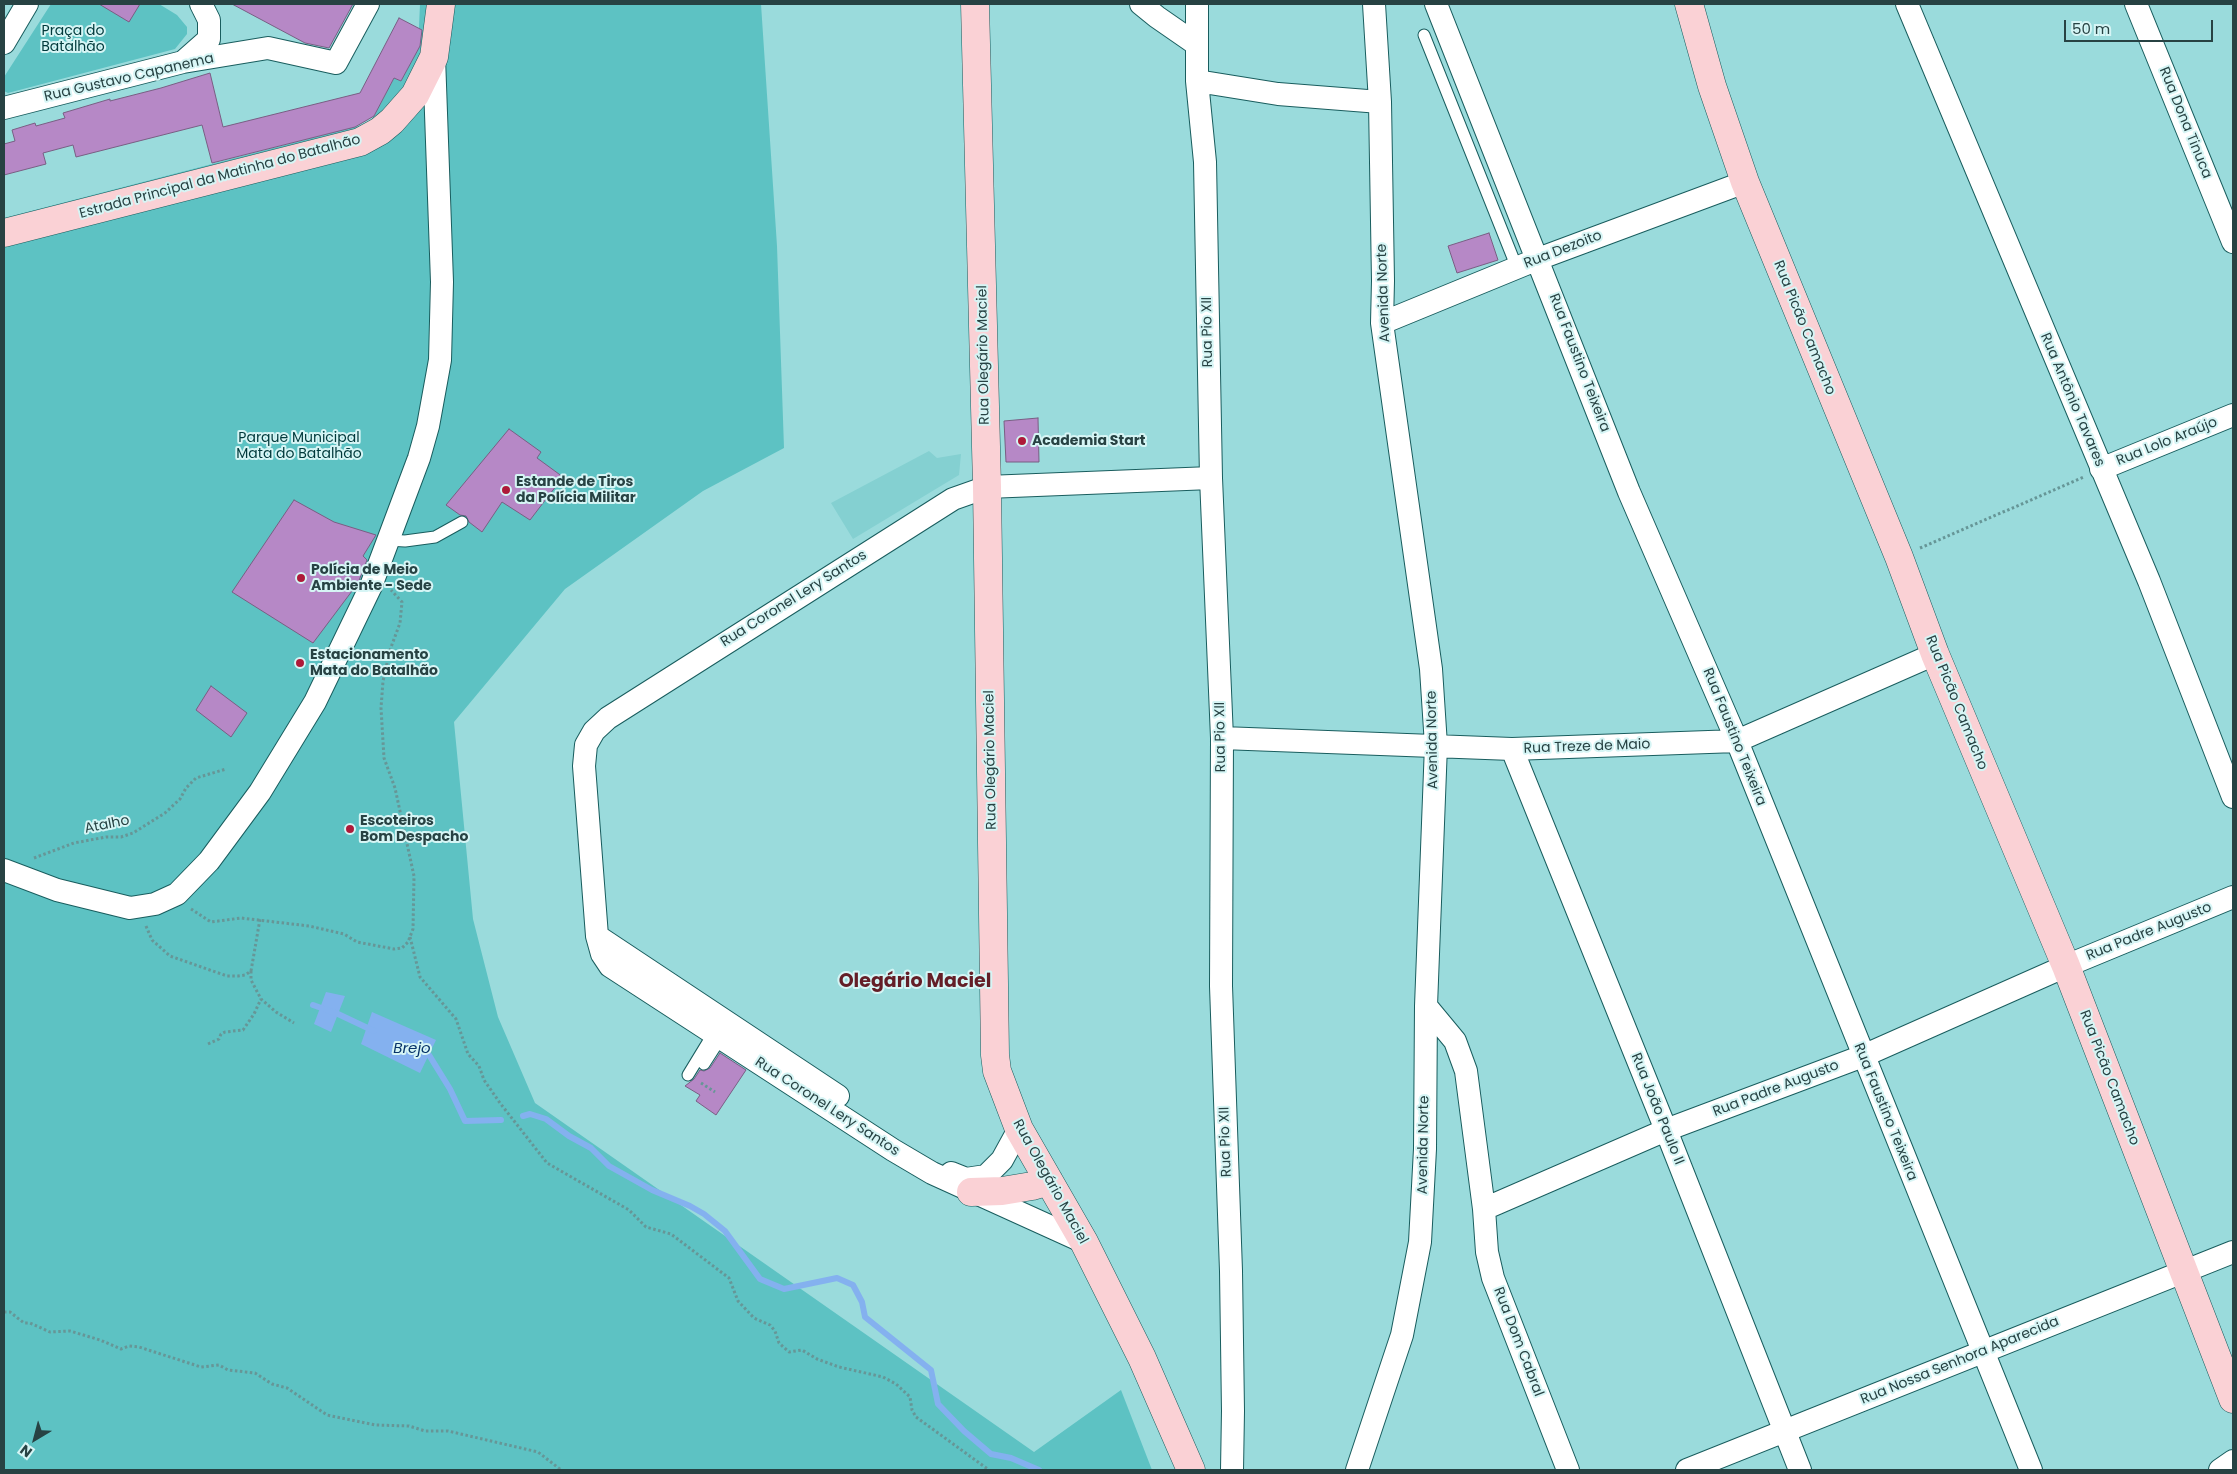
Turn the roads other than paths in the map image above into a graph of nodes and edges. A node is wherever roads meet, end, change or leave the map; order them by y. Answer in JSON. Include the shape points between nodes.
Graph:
{"nodes":[{"id":1,"x":27,"y":4,"type":"edge"},
{"id":2,"x":200,"y":4,"type":"edge"},
{"id":3,"x":368,"y":4,"type":"edge"},
{"id":4,"x":441,"y":4,"type":"edge"},
{"id":5,"x":975,"y":4,"type":"edge"},
{"id":6,"x":1141,"y":4,"type":"edge"},
{"id":7,"x":1197,"y":4,"type":"edge"},
{"id":8,"x":1374,"y":4,"type":"edge"},
{"id":9,"x":1436,"y":4,"type":"edge"},
{"id":10,"x":1689,"y":4,"type":"edge"},
{"id":11,"x":1907,"y":4,"type":"edge"},
{"id":12,"x":2136,"y":4,"type":"edge"},
{"id":13,"x":1424,"y":34,"type":"dead end"},
{"id":14,"x":4,"y":43,"type":"edge"},
{"id":15,"x":1196,"y":44,"type":"junction"},
{"id":16,"x":434,"y":57,"type":"junction"},
{"id":17,"x":183,"y":62,"type":"junction"},
{"id":18,"x":1197,"y":81,"type":"junction"},
{"id":19,"x":1380,"y":102,"type":"junction"},
{"id":20,"x":5,"y":107,"type":"edge"},
{"id":21,"x":1745,"y":182,"type":"junction"},
{"id":22,"x":4,"y":234,"type":"edge"},
{"id":23,"x":2233,"y":242,"type":"edge"},
{"id":24,"x":1538,"y":259,"type":"junction"},
{"id":25,"x":1517,"y":268,"type":"junction"},
{"id":26,"x":1382,"y":323,"type":"junction"},
{"id":27,"x":2233,"y":415,"type":"edge"},
{"id":28,"x":2101,"y":469,"type":"junction"},
{"id":29,"x":1211,"y":478,"type":"junction"},
{"id":30,"x":987,"y":488,"type":"junction"},
{"id":31,"x":462,"y":522,"type":"dead end"},
{"id":32,"x":388,"y":540,"type":"junction"},
{"id":33,"x":1934,"y":654,"type":"junction"},
{"id":34,"x":1222,"y":738,"type":"junction"},
{"id":35,"x":1737,"y":741,"type":"junction"},
{"id":36,"x":1436,"y":745,"type":"junction"},
{"id":37,"x":1512,"y":750,"type":"junction"},
{"id":38,"x":2233,"y":797,"type":"edge"},
{"id":39,"x":4,"y":870,"type":"edge"},
{"id":40,"x":2233,"y":897,"type":"edge"},
{"id":41,"x":597,"y":936,"type":"junction"},
{"id":42,"x":2066,"y":966,"type":"junction"},
{"id":43,"x":1426,"y":1006,"type":"junction"},
{"id":44,"x":717,"y":1036,"type":"junction"},
{"id":45,"x":1863,"y":1056,"type":"junction"},
{"id":46,"x":704,"y":1064,"type":"dead end"},
{"id":47,"x":688,"y":1075,"type":"dead end"},
{"id":48,"x":1018,"y":1129,"type":"junction"},
{"id":49,"x":1666,"y":1130,"type":"junction"},
{"id":50,"x":1049,"y":1181,"type":"junction"},
{"id":51,"x":962,"y":1183,"type":"junction"},
{"id":52,"x":1484,"y":1209,"type":"junction"},
{"id":53,"x":1084,"y":1242,"type":"junction"},
{"id":54,"x":2233,"y":1252,"type":"edge"},
{"id":55,"x":2184,"y":1273,"type":"junction"},
{"id":56,"x":1982,"y":1353,"type":"junction"},
{"id":57,"x":2233,"y":1399,"type":"edge"},
{"id":58,"x":1783,"y":1432,"type":"junction"},
{"id":59,"x":2233,"y":1461,"type":"edge"},
{"id":60,"x":1191,"y":1470,"type":"edge"},
{"id":61,"x":1232,"y":1470,"type":"edge"},
{"id":62,"x":1357,"y":1470,"type":"edge"},
{"id":63,"x":1568,"y":1470,"type":"edge"},
{"id":64,"x":1687,"y":1470,"type":"edge"},
{"id":65,"x":1800,"y":1470,"type":"edge"},
{"id":66,"x":2031,"y":1470,"type":"edge"},
{"id":67,"x":2220,"y":1470,"type":"edge"}],
"edges":[{"from":1,"to":14,"type":"street"},
{"from":2,"to":17,"type":"street","via":[[209,20],[209,39]]},
{"from":3,"to":17,"type":"street","name":"Rua Gustavo Capanema","via":[[336,63],[268,48]]},
{"from":4,"to":16,"type":"street","name":"Estrada Principal da Matinha do Batalhão"},
{"from":5,"to":30,"type":"street","name":"Rua Olegário Maciel"},
{"from":6,"to":15,"type":"street"},
{"from":7,"to":15,"type":"street","name":"Rua Pio XII"},
{"from":8,"to":19,"type":"street","name":"Avenida Norte"},
{"from":9,"to":24,"type":"street","name":"Rua Faustino Teixeira"},
{"from":10,"to":21,"type":"street","name":"Rua Picão Camacho","via":[[1712,86]]},
{"from":11,"to":28,"type":"street","name":"Rua Antônio Tavares"},
{"from":12,"to":23,"type":"street","name":"Rua Dona Tinuca"},
{"from":13,"to":25,"type":"lane"},
{"from":15,"to":18,"type":"street","name":"Rua Pio XII"},
{"from":16,"to":22,"type":"street","name":"Estrada Principal da Matinha do Batalhão","via":[[415,94],[398,114],[380,131],[360,142]]},
{"from":16,"to":32,"type":"street","via":[[442,282],[440,360],[428,426]]},
{"from":17,"to":20,"type":"street","name":"Rua Gustavo Capanema"},
{"from":18,"to":19,"type":"street","via":[[1278,94]]},
{"from":18,"to":29,"type":"street","name":"Rua Pio XII","via":[[1204,162]]},
{"from":19,"to":26,"type":"street","name":"Avenida Norte"},
{"from":21,"to":24,"type":"street","name":"Rua Dezoito"},
{"from":21,"to":33,"type":"street","name":"Rua Picão Camacho","via":[[1899,557]]},
{"from":24,"to":25,"type":"street","name":"Rua Dezoito"},
{"from":24,"to":35,"type":"street","name":"Rua Faustino Teixeira","via":[[1629,492]]},
{"from":25,"to":26,"type":"street","name":"Rua Dezoito"},
{"from":26,"to":36,"type":"street","name":"Avenida Norte","via":[[1431,669]]},
{"from":27,"to":28,"type":"street","name":"Rua Lolo Araújo"},
{"from":28,"to":38,"type":"street","name":"Rua Antônio Tavares","via":[[2149,581]]},
{"from":29,"to":30,"type":"street","name":"Rua Coronel Lery Santos"},
{"from":29,"to":34,"type":"street","name":"Rua Pio XII"},
{"from":30,"to":41,"type":"street","name":"Rua Coronel Lery Santos","via":[[953,499],[608,718],[594,731],[586,745],[584,766]]},
{"from":30,"to":48,"type":"street","name":"Rua Olegário Maciel","via":[[995,1055],[997,1071]]},
{"from":31,"to":32,"type":"lane","via":[[435,537]]},
{"from":32,"to":39,"type":"street","via":[[315,702],[260,792],[209,861],[177,894],[155,904],[130,908],[57,890]]},
{"from":33,"to":35,"type":"street","name":"Rua Treze de Maio"},
{"from":33,"to":42,"type":"street","name":"Rua Picão Camacho"},
{"from":34,"to":36,"type":"street","name":"Rua Treze de Maio"},
{"from":34,"to":61,"type":"street","name":"Rua Pio XII","via":[[1221,986],[1231,1271]]},
{"from":35,"to":37,"type":"street","name":"Rua Treze de Maio"},
{"from":35,"to":45,"type":"street","name":"Rua Faustino Teixeira"},
{"from":36,"to":37,"type":"street","name":"Rua Treze de Maio"},
{"from":36,"to":43,"type":"street","name":"Avenida Norte"},
{"from":37,"to":49,"type":"street","name":"Rua João Paulo II"},
{"from":40,"to":42,"type":"street","name":"Rua Padre Augusto"},
{"from":41,"to":44,"type":"street","name":"Rua Coronel Lery Santos","via":[[602,954],[610,966]]},
{"from":41,"to":51,"type":"street","name":"Rua Coronel Lery Santos"},
{"from":42,"to":45,"type":"street","name":"Rua Padre Augusto"},
{"from":42,"to":55,"type":"street","name":"Rua Picão Camacho"},
{"from":43,"to":52,"type":"street","name":"Rua Dom Cabral","via":[[1455,1041],[1466,1071]]},
{"from":43,"to":62,"type":"street","name":"Avenida Norte","via":[[1425,1149],[1420,1242],[1402,1335]]},
{"from":44,"to":46,"type":"lane"},
{"from":44,"to":47,"type":"lane"},
{"from":44,"to":51,"type":"street","name":"Rua Coronel Lery Santos","via":[[894,1150]]},
{"from":45,"to":49,"type":"street","name":"Rua Padre Augusto"},
{"from":45,"to":56,"type":"street","name":"Rua Faustino Teixeira"},
{"from":48,"to":50,"type":"street","name":"Rua Olegário Maciel"},
{"from":48,"to":51,"type":"street","via":[[994,1170]]},
{"from":49,"to":52,"type":"street","name":"Rua Padre Augusto"},
{"from":49,"to":58,"type":"street","name":"Rua João Paulo II"},
{"from":50,"to":51,"type":"street","via":[[1002,1191]]},
{"from":50,"to":53,"type":"street","name":"Rua Olegário Maciel"},
{"from":51,"to":53,"type":"street","name":"Rua Coronel Lery Santos"},
{"from":52,"to":63,"type":"street","name":"Rua Dom Cabral","via":[[1487,1252],[1493,1278]]},
{"from":53,"to":60,"type":"street","name":"Rua Olegário Maciel","via":[[1142,1358]]},
{"from":54,"to":55,"type":"street","name":"Rua Nossa Senhora Aparecida"},
{"from":55,"to":56,"type":"street","name":"Rua Nossa Senhora Aparecida"},
{"from":55,"to":57,"type":"street","name":"Rua Picão Camacho"},
{"from":56,"to":58,"type":"street","name":"Rua Nossa Senhora Aparecida"},
{"from":56,"to":66,"type":"street","name":"Rua Faustino Teixeira"},
{"from":58,"to":64,"type":"street","name":"Rua Nossa Senhora Aparecida"},
{"from":58,"to":65,"type":"street","name":"Rua João Paulo II"},
{"from":59,"to":67,"type":"street"}]}
